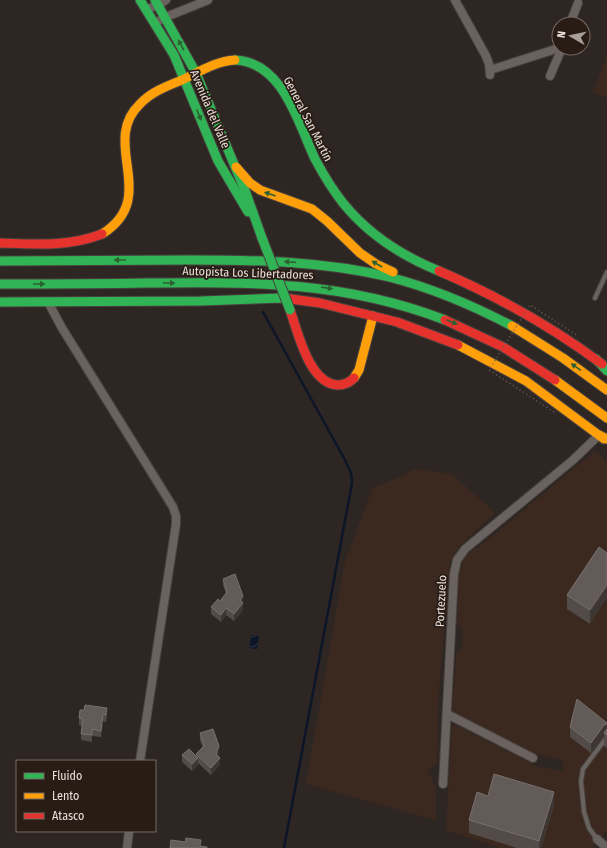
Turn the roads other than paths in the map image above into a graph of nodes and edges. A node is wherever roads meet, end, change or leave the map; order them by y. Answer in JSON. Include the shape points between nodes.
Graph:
{"nodes":[{"id":1,"x":140,"y":0,"type":"edge"},
{"id":2,"x":208,"y":0,"type":"edge"},
{"id":3,"x":455,"y":0,"type":"edge"},
{"id":4,"x":160,"y":2,"type":"edge"},
{"id":5,"x":578,"y":2,"type":"dead end"},
{"id":6,"x":146,"y":10,"type":"junction"},
{"id":7,"x":573,"y":16,"type":"edge"},
{"id":8,"x":166,"y":17,"type":"junction"},
{"id":9,"x":154,"y":23,"type":"junction"},
{"id":10,"x":551,"y":51,"type":"edge"},
{"id":11,"x":558,"y":56,"type":"edge"},
{"id":12,"x":196,"y":73,"type":"junction"},
{"id":13,"x":550,"y":76,"type":"dead end"},
{"id":14,"x":183,"y":79,"type":"junction"},
{"id":15,"x":236,"y":167,"type":"junction"},
{"id":16,"x":257,"y":228,"type":"junction"},
{"id":17,"x":0,"y":243,"type":"edge"},
{"id":18,"x":0,"y":261,"type":"edge"},
{"id":19,"x":607,"y":272,"type":"edge"},
{"id":20,"x":0,"y":284,"type":"edge"},
{"id":21,"x":437,"y":292,"type":"junction"},
{"id":22,"x":595,"y":298,"type":"dead end"},
{"id":23,"x":0,"y":302,"type":"edge"},
{"id":24,"x":48,"y":302,"type":"junction"},
{"id":25,"x":373,"y":316,"type":"junction"},
{"id":26,"x":596,"y":359,"type":"junction"},
{"id":27,"x":607,"y":368,"type":"edge"},
{"id":28,"x":607,"y":371,"type":"edge"},
{"id":29,"x":607,"y":390,"type":"edge"},
{"id":30,"x":607,"y":418,"type":"edge"},
{"id":31,"x":603,"y":437,"type":"edge"},
{"id":32,"x":607,"y":442,"type":"edge"},
{"id":33,"x":447,"y":714,"type":"junction"},
{"id":34,"x":607,"y":737,"type":"edge"},
{"id":35,"x":534,"y":758,"type":"dead end"},
{"id":36,"x":140,"y":760,"type":"edge"},
{"id":37,"x":443,"y":784,"type":"dead end"},
{"id":38,"x":129,"y":832,"type":"edge"},
{"id":39,"x":597,"y":839,"type":"joint"},
{"id":40,"x":127,"y":848,"type":"edge"},
{"id":41,"x":607,"y":848,"type":"edge"}],
"edges":[{"from":1,"to":6,"type":"main road","name":"Avenida del Valle"},
{"from":2,"to":8,"type":"street"},
{"from":3,"to":10,"type":"street","via":[[486,56],[490,72]]},
{"from":4,"to":6,"type":"street"},
{"from":4,"to":8,"type":"main road","name":"Avenida del Valle"},
{"from":5,"to":7,"type":"street"},
{"from":6,"to":9,"type":"main road","name":"Avenida del Valle"},
{"from":8,"to":9,"type":"street"},
{"from":12,"to":8,"type":"main road","name":"Avenida del Valle","one_way":true},
{"from":9,"to":14,"type":"main road","name":"Avenida del Valle","via":[[174,55]]},
{"from":11,"to":13,"type":"street"},
{"from":12,"to":14,"type":"main road","name":"General San Martín"},
{"from":12,"to":15,"type":"main road","name":"Avenida del Valle"},
{"from":12,"to":26,"type":"main road","name":"General San Martín","via":[[217,63],[231,60],[247,61],[262,67],[280,86],[315,160],[332,188],[364,224],[404,254],[516,307]]},
{"from":14,"to":16,"type":"main road","name":"Avenida del Valle","one_way":true,"via":[[223,170]]},
{"from":14,"to":17,"type":"main road","name":"General San Martín","via":[[141,102],[127,121],[124,140],[130,195],[124,214],[112,228],[97,237],[74,242]]},
{"from":15,"to":16,"type":"main road","name":"Avenida del Valle"},
{"from":21,"to":15,"type":"main road","one_way":true,"via":[[368,259],[318,213],[260,190]]},
{"from":16,"to":25,"type":"main road","name":"Avenida del Valle","bridge":true,"via":[[313,369],[320,379],[336,385],[348,383],[355,378],[360,370]]},
{"from":21,"to":18,"type":"main road","name":"Autopista Los Libertadores","one_way":true,"via":[[354,270],[283,262]]},
{"from":19,"to":22,"type":"lane"},
{"from":20,"to":30,"type":"main road","name":"Autopista Los Libertadores","one_way":true,"via":[[255,283],[359,294],[429,314],[488,339],[553,378]]},
{"from":29,"to":21,"type":"main road","name":"Autopista Los Libertadores","one_way":true,"via":[[523,332],[477,308]]},
{"from":23,"to":24,"type":"main road"},
{"from":24,"to":25,"type":"main road","via":[[282,298],[308,301]]},
{"from":24,"to":36,"type":"street","via":[[176,516]]},
{"from":25,"to":31,"type":"main road","via":[[403,324],[463,347],[543,392]]},
{"from":26,"to":27,"type":"main road","name":"General San Martín"},
{"from":26,"to":28,"type":"main road"},
{"from":31,"to":32,"type":"main road"},
{"from":31,"to":33,"type":"street","name":"Portezuelo","via":[[465,549],[457,560],[454,574]]},
{"from":33,"to":35,"type":"street"},
{"from":33,"to":37,"type":"street","name":"Portezuelo"},
{"from":34,"to":39,"type":"lane","via":[[583,769],[581,781],[584,812],[589,828]]},
{"from":38,"to":40,"type":"street"},
{"from":39,"to":41,"type":"street"}]}
